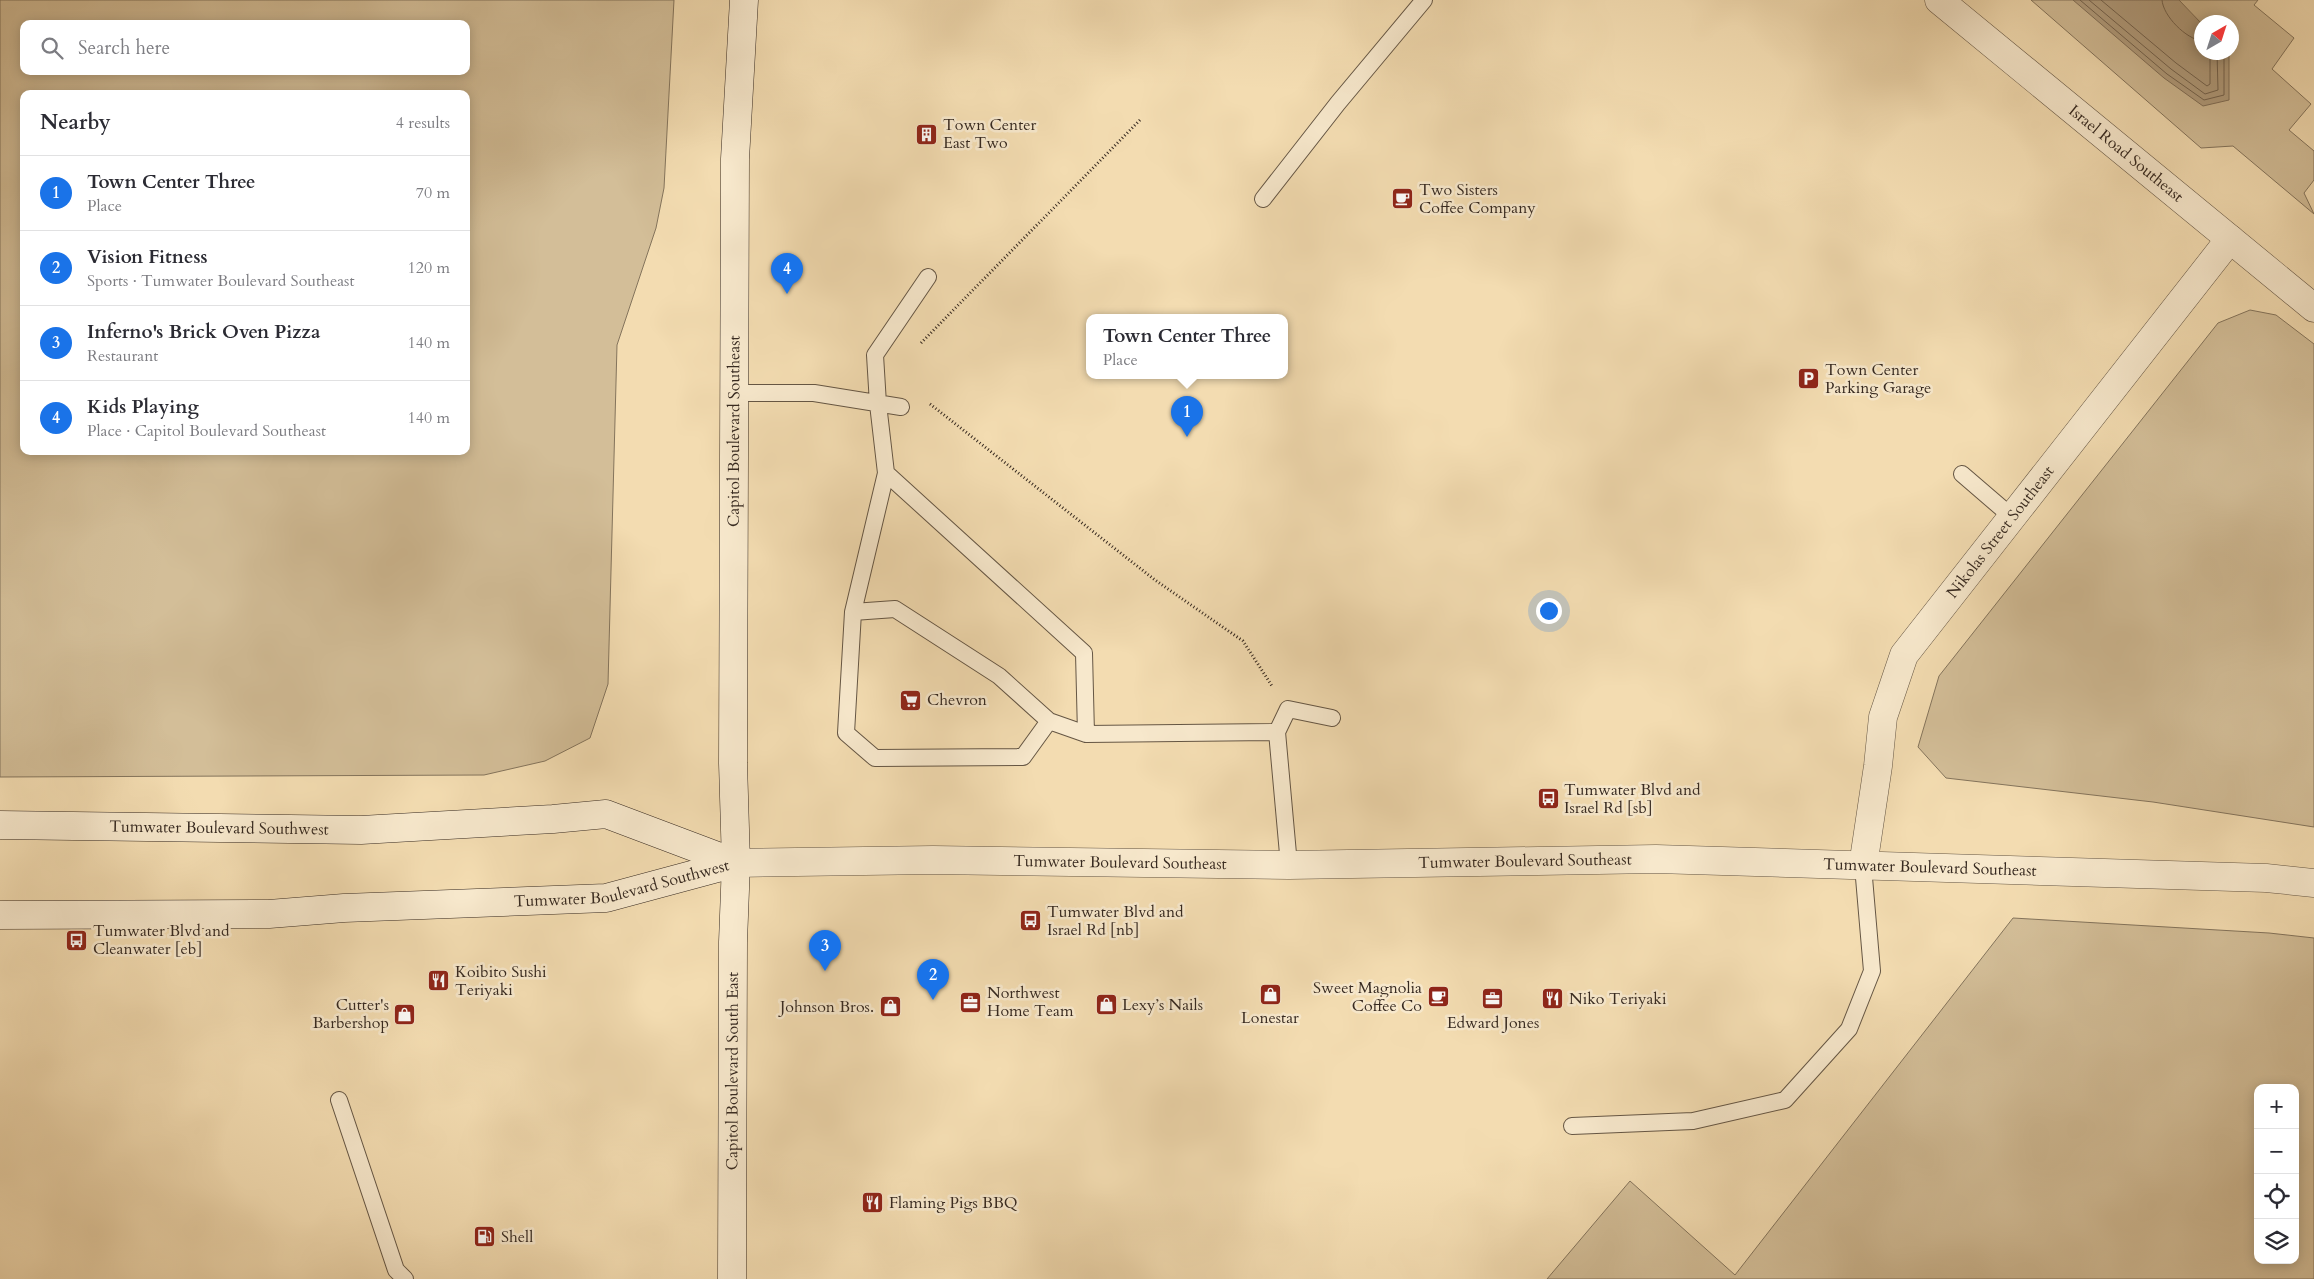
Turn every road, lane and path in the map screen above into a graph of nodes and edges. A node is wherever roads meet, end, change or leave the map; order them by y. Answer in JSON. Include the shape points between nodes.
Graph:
{"nodes":[{"id":1,"x":744,"y":0,"type":"edge"},
{"id":2,"x":1424,"y":0,"type":"edge"},
{"id":3,"x":1939,"y":0,"type":"edge"},
{"id":4,"x":1141,"y":119,"type":"dead end"},
{"id":5,"x":1263,"y":199,"type":"dead end"},
{"id":6,"x":2230,"y":239,"type":"junction"},
{"id":7,"x":928,"y":277,"type":"dead end"},
{"id":8,"x":2314,"y":308,"type":"edge"},
{"id":9,"x":919,"y":346,"type":"dead end"},
{"id":10,"x":735,"y":393,"type":"junction"},
{"id":11,"x":922,"y":398,"type":"dead end"},
{"id":12,"x":878,"y":404,"type":"junction"},
{"id":13,"x":901,"y":407,"type":"dead end"},
{"id":14,"x":886,"y":473,"type":"junction"},
{"id":15,"x":1962,"y":474,"type":"dead end"},
{"id":16,"x":2012,"y":517,"type":"junction"},
{"id":17,"x":852,"y":612,"type":"junction"},
{"id":18,"x":1288,"y":709,"type":"junction"},
{"id":19,"x":1332,"y":718,"type":"dead end"},
{"id":20,"x":1049,"y":721,"type":"junction"},
{"id":21,"x":1277,"y":732,"type":"junction"},
{"id":22,"x":1086,"y":734,"type":"junction"},
{"id":23,"x":0,"y":825,"type":"edge"},
{"id":24,"x":736,"y":863,"type":"junction"},
{"id":25,"x":1289,"y":865,"type":"junction"},
{"id":26,"x":1863,"y":866,"type":"junction"},
{"id":27,"x":2314,"y":883,"type":"edge"},
{"id":28,"x":0,"y":915,"type":"edge"},
{"id":29,"x":339,"y":1100,"type":"dead end"},
{"id":30,"x":1572,"y":1126,"type":"dead end"},
{"id":31,"x":405,"y":1279,"type":"edge"},
{"id":32,"x":732,"y":1279,"type":"edge"}],
"edges":[{"from":1,"to":10,"type":"street","name":"Capitol Boulevard Southeast","via":[[736,159]]},
{"from":2,"to":5,"type":"lane"},
{"from":3,"to":6,"type":"street","name":"Israel Road Southeast"},
{"from":4,"to":9,"type":"path"},
{"from":6,"to":8,"type":"street","name":"Israel Road Southeast"},
{"from":6,"to":16,"type":"street","name":"Nikolas Street Southeast"},
{"from":7,"to":12,"type":"lane","via":[[875,355]]},
{"from":10,"to":12,"type":"lane","via":[[814,393]]},
{"from":10,"to":24,"type":"street","name":"Capitol Boulevard Southeast","via":[[733,763]]},
{"from":11,"to":18,"type":"path","via":[[1155,580],[1243,641]]},
{"from":12,"to":13,"type":"lane"},
{"from":12,"to":14,"type":"lane"},
{"from":14,"to":17,"type":"lane"},
{"from":14,"to":22,"type":"lane","via":[[1084,653]]},
{"from":15,"to":16,"type":"lane"},
{"from":16,"to":26,"type":"street","name":"Nikolas Street Southeast","via":[[1904,654],[1882,717]]},
{"from":17,"to":20,"type":"lane","via":[[895,609],[999,676]]},
{"from":17,"to":20,"type":"lane","via":[[846,733],[875,758],[1023,757]]},
{"from":18,"to":19,"type":"lane"},
{"from":18,"to":21,"type":"lane"},
{"from":20,"to":22,"type":"lane"},
{"from":21,"to":22,"type":"lane"},
{"from":21,"to":25,"type":"lane"},
{"from":23,"to":24,"type":"street","name":"Tumwater Boulevard Southwest","via":[[361,830],[606,814]]},
{"from":24,"to":25,"type":"street","name":"Tumwater Boulevard Southeast","via":[[933,860]]},
{"from":24,"to":28,"type":"street","name":"Tumwater Boulevard Southwest","via":[[606,898],[268,914]]},
{"from":24,"to":32,"type":"street","name":"Capitol Boulevard South East"},
{"from":25,"to":26,"type":"street","name":"Tumwater Boulevard Southeast","via":[[1656,859]]},
{"from":26,"to":27,"type":"street","name":"Tumwater Boulevard Southeast","via":[[2266,878]]},
{"from":26,"to":30,"type":"lane","via":[[1872,971],[1850,1029],[1785,1100],[1693,1121]]},
{"from":29,"to":31,"type":"lane","via":[[396,1270]]}]}
